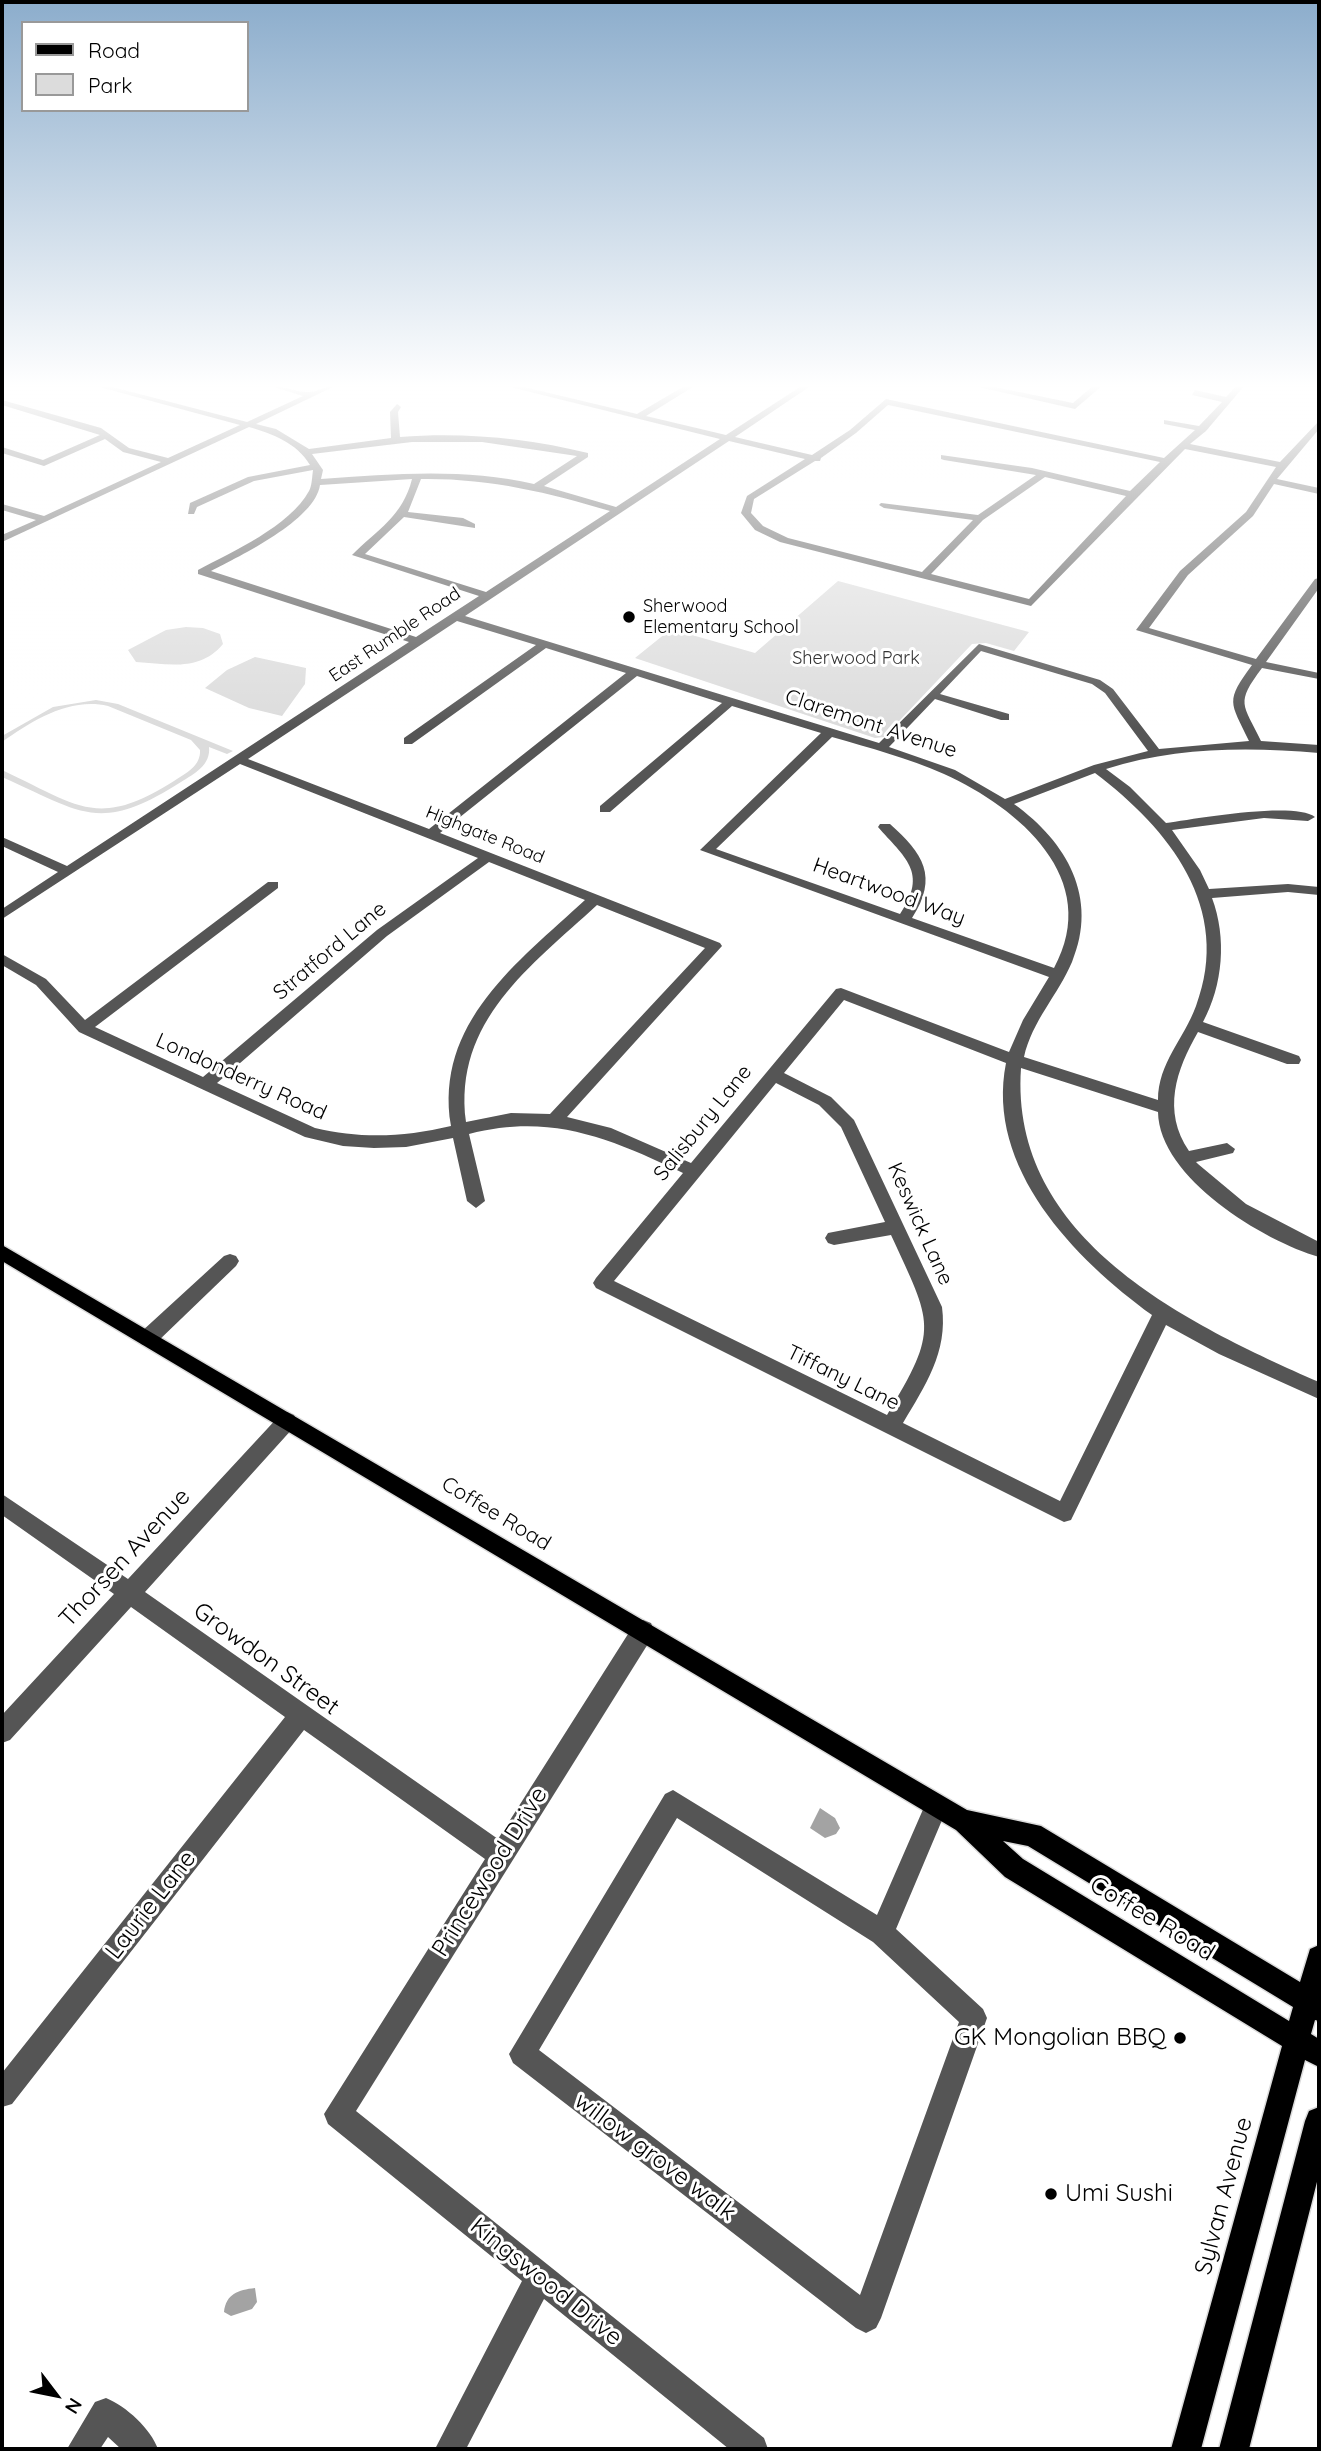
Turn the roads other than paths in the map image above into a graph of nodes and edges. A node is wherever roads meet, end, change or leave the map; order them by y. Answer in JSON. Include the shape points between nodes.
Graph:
{"nodes":[{"id":1,"x":86,"y":499,"type":"edge"},
{"id":2,"x":205,"y":499,"type":"edge"},
{"id":3,"x":310,"y":499,"type":"edge"},
{"id":4,"x":409,"y":499,"type":"edge"},
{"id":5,"x":579,"y":499,"type":"edge"},
{"id":6,"x":632,"y":499,"type":"edge"},
{"id":7,"x":749,"y":499,"type":"edge"},
{"id":8,"x":1007,"y":499,"type":"edge"},
{"id":9,"x":1129,"y":499,"type":"edge"},
{"id":10,"x":1258,"y":499,"type":"edge"},
{"id":11,"x":884,"y":505,"type":"dead end"},
{"id":12,"x":2,"y":507,"type":"edge"},
{"id":13,"x":616,"y":510,"type":"junction"},
{"id":14,"x":191,"y":512,"type":"dead end"},
{"id":15,"x":403,"y":514,"type":"junction"},
{"id":16,"x":44,"y":519,"type":"junction"},
{"id":17,"x":980,"y":519,"type":"junction"},
{"id":18,"x":472,"y":526,"type":"dead end"},
{"id":19,"x":2,"y":538,"type":"edge"},
{"id":20,"x":926,"y":574,"type":"junction"},
{"id":21,"x":1319,"y":581,"type":"edge"},
{"id":22,"x":486,"y":595,"type":"junction"},
{"id":23,"x":454,"y":616,"type":"junction"},
{"id":24,"x":416,"y":641,"type":"junction"},
{"id":25,"x":544,"y":644,"type":"junction"},
{"id":26,"x":1261,"y":664,"type":"junction"},
{"id":27,"x":636,"y":671,"type":"junction"},
{"id":28,"x":1319,"y":676,"type":"edge"},
{"id":29,"x":933,"y":695,"type":"junction"},
{"id":30,"x":731,"y":701,"type":"junction"},
{"id":31,"x":1005,"y":717,"type":"dead end"},
{"id":32,"x":830,"y":732,"type":"junction"},
{"id":33,"x":408,"y":741,"type":"dead end"},
{"id":34,"x":1257,"y":745,"type":"junction"},
{"id":35,"x":881,"y":748,"type":"junction"},
{"id":36,"x":1319,"y":749,"type":"edge"},
{"id":37,"x":1156,"y":753,"type":"junction"},
{"id":38,"x":241,"y":760,"type":"junction"},
{"id":39,"x":1097,"y":768,"type":"junction"},
{"id":40,"x":1006,"y":803,"type":"junction"},
{"id":41,"x":605,"y":809,"type":"dead end"},
{"id":42,"x":1308,"y":817,"type":"dead end"},
{"id":43,"x":885,"y":827,"type":"dead end"},
{"id":44,"x":1166,"y":827,"type":"junction"},
{"id":45,"x":431,"y":834,"type":"junction"},
{"id":46,"x":2,"y":841,"type":"edge"},
{"id":47,"x":488,"y":857,"type":"junction"},
{"id":48,"x":69,"y":872,"type":"junction"},
{"id":49,"x":273,"y":885,"type":"dead end"},
{"id":50,"x":1319,"y":891,"type":"edge"},
{"id":51,"x":1205,"y":894,"type":"junction"},
{"id":52,"x":594,"y":900,"type":"junction"},
{"id":53,"x":2,"y":915,"type":"edge"},
{"id":54,"x":903,"y":920,"type":"junction"},
{"id":55,"x":2,"y":959,"type":"edge"},
{"id":56,"x":1057,"y":974,"type":"junction"},
{"id":57,"x":1195,"y":1025,"type":"junction"},
{"id":58,"x":84,"y":1028,"type":"junction"},
{"id":59,"x":1014,"y":1060,"type":"junction"},
{"id":60,"x":1293,"y":1060,"type":"dead end"},
{"id":61,"x":773,"y":1075,"type":"junction"},
{"id":62,"x":205,"y":1084,"type":"junction"},
{"id":63,"x":1165,"y":1108,"type":"junction"},
{"id":64,"x":554,"y":1120,"type":"junction"},
{"id":65,"x":460,"y":1129,"type":"junction"},
{"id":66,"x":1227,"y":1149,"type":"dead end"},
{"id":67,"x":1185,"y":1158,"type":"junction"},
{"id":68,"x":693,"y":1171,"type":"junction"},
{"id":69,"x":476,"y":1201,"type":"dead end"},
{"id":70,"x":896,"y":1227,"type":"junction"},
{"id":71,"x":835,"y":1238,"type":"dead end"},
{"id":72,"x":1319,"y":1250,"type":"edge"},
{"id":73,"x":2,"y":1252,"type":"edge"},
{"id":74,"x":230,"y":1261,"type":"dead end"},
{"id":75,"x":601,"y":1283,"type":"joint"},
{"id":76,"x":1162,"y":1313,"type":"junction"},
{"id":77,"x":148,"y":1338,"type":"junction"},
{"id":78,"x":1319,"y":1391,"type":"edge"},
{"id":79,"x":287,"y":1421,"type":"junction"},
{"id":80,"x":891,"y":1427,"type":"junction"},
{"id":81,"x":2,"y":1503,"type":"edge"},
{"id":82,"x":129,"y":1593,"type":"junction"},
{"id":83,"x":643,"y":1631,"type":"junction"},
{"id":84,"x":300,"y":1716,"type":"junction"},
{"id":85,"x":2,"y":1732,"type":"edge"},
{"id":86,"x":936,"y":1806,"type":"junction"},
{"id":87,"x":964,"y":1822,"type":"junction"},
{"id":88,"x":501,"y":1856,"type":"junction"},
{"id":89,"x":882,"y":1933,"type":"junction"},
{"id":90,"x":1319,"y":1958,"type":"edge"},
{"id":91,"x":1313,"y":2004,"type":"edge"},
{"id":92,"x":1308,"y":2047,"type":"edge"},
{"id":93,"x":2,"y":2094,"type":"edge"},
{"id":94,"x":338,"y":2114,"type":"joint"},
{"id":95,"x":1319,"y":2121,"type":"edge"},
{"id":96,"x":540,"y":2277,"type":"junction"},
{"id":97,"x":82,"y":2449,"type":"edge"},
{"id":98,"x":143,"y":2449,"type":"edge"},
{"id":99,"x":450,"y":2449,"type":"edge"},
{"id":100,"x":753,"y":2449,"type":"edge"},
{"id":101,"x":1186,"y":2449,"type":"edge"},
{"id":102,"x":1234,"y":2449,"type":"edge"}],
"edges":[{"from":1,"to":16,"type":"street"},
{"from":2,"to":14,"type":"street","via":[[193,505]]},
{"from":3,"to":24,"type":"street","via":[[290,521],[202,572]]},
{"from":4,"to":15,"type":"street"},
{"from":5,"to":13,"type":"street"},
{"from":6,"to":13,"type":"street","name":"East Rumble Road"},
{"from":7,"to":20,"type":"street","via":[[748,517],[765,532]]},
{"from":8,"to":17,"type":"street"},
{"from":9,"to":20,"type":"street","via":[[1031,603]]},
{"from":10,"to":26,"type":"street","via":[[1235,529],[1184,573],[1142,630]]},
{"from":11,"to":17,"type":"street"},
{"from":12,"to":16,"type":"street"},
{"from":13,"to":22,"type":"street","name":"East Rumble Road"},
{"from":15,"to":18,"type":"street"},
{"from":15,"to":22,"type":"street","via":[[357,555]]},
{"from":16,"to":19,"type":"street"},
{"from":17,"to":20,"type":"street"},
{"from":21,"to":26,"type":"street"},
{"from":22,"to":23,"type":"street","name":"East Rumble Road"},
{"from":23,"to":24,"type":"street","name":"East Rumble Road"},
{"from":23,"to":25,"type":"street","name":"Claremont Avenue"},
{"from":24,"to":38,"type":"street","name":"East Rumble Road"},
{"from":25,"to":27,"type":"street","name":"Claremont Avenue"},
{"from":25,"to":33,"type":"street"},
{"from":26,"to":28,"type":"street"},
{"from":26,"to":34,"type":"street","via":[[1238,698]]},
{"from":27,"to":30,"type":"street","name":"Claremont Avenue"},
{"from":27,"to":45,"type":"street"},
{"from":29,"to":31,"type":"street"},
{"from":29,"to":35,"type":"street"},
{"from":29,"to":37,"type":"street","via":[[979,647],[1096,682],[1109,691]]},
{"from":30,"to":32,"type":"street","name":"Claremont Avenue"},
{"from":30,"to":41,"type":"street"},
{"from":32,"to":35,"type":"street","name":"Claremont Avenue"},
{"from":32,"to":54,"type":"street","name":"Heartwood Way","via":[[707,850]]},
{"from":34,"to":36,"type":"street"},
{"from":34,"to":37,"type":"street"},
{"from":35,"to":40,"type":"street","name":"Claremont Avenue","via":[[942,768]]},
{"from":37,"to":39,"type":"street"},
{"from":38,"to":45,"type":"street","name":"Highgate Road"},
{"from":38,"to":48,"type":"street","name":"East Rumble Road"},
{"from":39,"to":40,"type":"street"},
{"from":39,"to":44,"type":"street","via":[[1133,794]]},
{"from":40,"to":56,"type":"street","name":"Claremont Avenue","via":[[1047,842],[1072,891],[1072,941]]},
{"from":42,"to":44,"type":"street","via":[[1264,814]]},
{"from":43,"to":54,"type":"street","via":[[908,847],[920,875],[919,896]]},
{"from":44,"to":51,"type":"street"},
{"from":45,"to":47,"type":"street","name":"Highgate Road"},
{"from":46,"to":48,"type":"street"},
{"from":47,"to":52,"type":"street","name":"Highgate Road"},
{"from":47,"to":62,"type":"street","name":"Stratford Lane","via":[[382,933]]},
{"from":48,"to":53,"type":"street","name":"East Rumble Road"},
{"from":49,"to":58,"type":"street"},
{"from":50,"to":51,"type":"street","via":[[1288,888]]},
{"from":51,"to":57,"type":"street","via":[[1214,960],[1211,983]]},
{"from":52,"to":64,"type":"street","name":"Highgate Road","via":[[715,946]]},
{"from":52,"to":65,"type":"street","via":[[501,989],[478,1019],[457,1078]]},
{"from":54,"to":56,"type":"street","name":"Heartwood Way"},
{"from":55,"to":58,"type":"street","name":"Londonderry Road","via":[[41,982]]},
{"from":56,"to":59,"type":"street","name":"Claremont Avenue","via":[[1027,1024]]},
{"from":57,"to":60,"type":"street"},
{"from":57,"to":63,"type":"street","via":[[1169,1074]]},
{"from":58,"to":62,"type":"street","name":"Londonderry Road"},
{"from":59,"to":61,"type":"street","name":"Salisbury Lane","via":[[841,993]]},
{"from":59,"to":63,"type":"street"},
{"from":59,"to":76,"type":"street","name":"Claremont Avenue","via":[[1018,1134],[1040,1187],[1097,1260]]},
{"from":61,"to":68,"type":"street","name":"Salisbury Lane"},
{"from":61,"to":70,"type":"street","name":"Keswick Lane","via":[[815,1094],[844,1117]]},
{"from":62,"to":65,"type":"street","name":"Londonderry Road","via":[[292,1126],[331,1139],[386,1143]]},
{"from":63,"to":67,"type":"street"},
{"from":64,"to":65,"type":"street","name":"Londonderry Road","via":[[511,1119]]},
{"from":64,"to":68,"type":"street","name":"Londonderry Road","via":[[618,1135]]},
{"from":65,"to":69,"type":"street"},
{"from":66,"to":67,"type":"street"},
{"from":67,"to":72,"type":"street","via":[[1236,1209]]},
{"from":68,"to":75,"type":"street","name":"Salisbury Lane"},
{"from":70,"to":71,"type":"street"},
{"from":70,"to":80,"type":"street","name":"Keswick Lane","via":[[933,1307],[936,1337],[933,1352]]},
{"from":73,"to":77,"type":"main road","name":"Coffee Road"},
{"from":74,"to":77,"type":"street"},
{"from":75,"to":80,"type":"street","name":"Tiffany Lane"},
{"from":76,"to":78,"type":"street","name":"Claremont Avenue","via":[[1229,1351]]},
{"from":76,"to":80,"type":"street","name":"Tiffany Lane","via":[[1064,1513]]},
{"from":77,"to":79,"type":"main road","name":"Coffee Road"},
{"from":79,"to":82,"type":"street","name":"Thorsen Avenue"},
{"from":79,"to":83,"type":"main road","name":"Coffee Road"},
{"from":81,"to":82,"type":"street","name":"Growdon Street"},
{"from":82,"to":84,"type":"street","name":"Growdon Street"},
{"from":82,"to":85,"type":"street","name":"Thorsen Avenue"},
{"from":83,"to":86,"type":"main road","name":"Coffee Road"},
{"from":83,"to":88,"type":"street","name":"Princewood Drive"},
{"from":84,"to":88,"type":"street","name":"Growdon Street"},
{"from":84,"to":93,"type":"street","name":"Laurie Lane"},
{"from":86,"to":87,"type":"main road","name":"Coffee Road"},
{"from":86,"to":89,"type":"street"},
{"from":87,"to":91,"type":"main road","name":"Coffee Road","via":[[1032,1835]]},
{"from":87,"to":92,"type":"main road","name":"Coffee Road","via":[[1014,1868]]},
{"from":88,"to":94,"type":"street","name":"Princewood Drive"},
{"from":89,"to":89,"type":"street","name":"willow grove walk","via":[[673,1802],[522,2054],[866,2318],[974,2018]]},
{"from":90,"to":91,"type":"main road","name":"Sylvan Avenue"},
{"from":91,"to":92,"type":"main road","name":"Sylvan Avenue"},
{"from":92,"to":101,"type":"main road","name":"Sylvan Avenue"},
{"from":94,"to":96,"type":"street","name":"Kingswood Drive"},
{"from":95,"to":102,"type":"main road"},
{"from":96,"to":99,"type":"street"},
{"from":96,"to":100,"type":"street","name":"Kingswood Drive"},
{"from":97,"to":98,"type":"street","via":[[106,2413]]}]}
